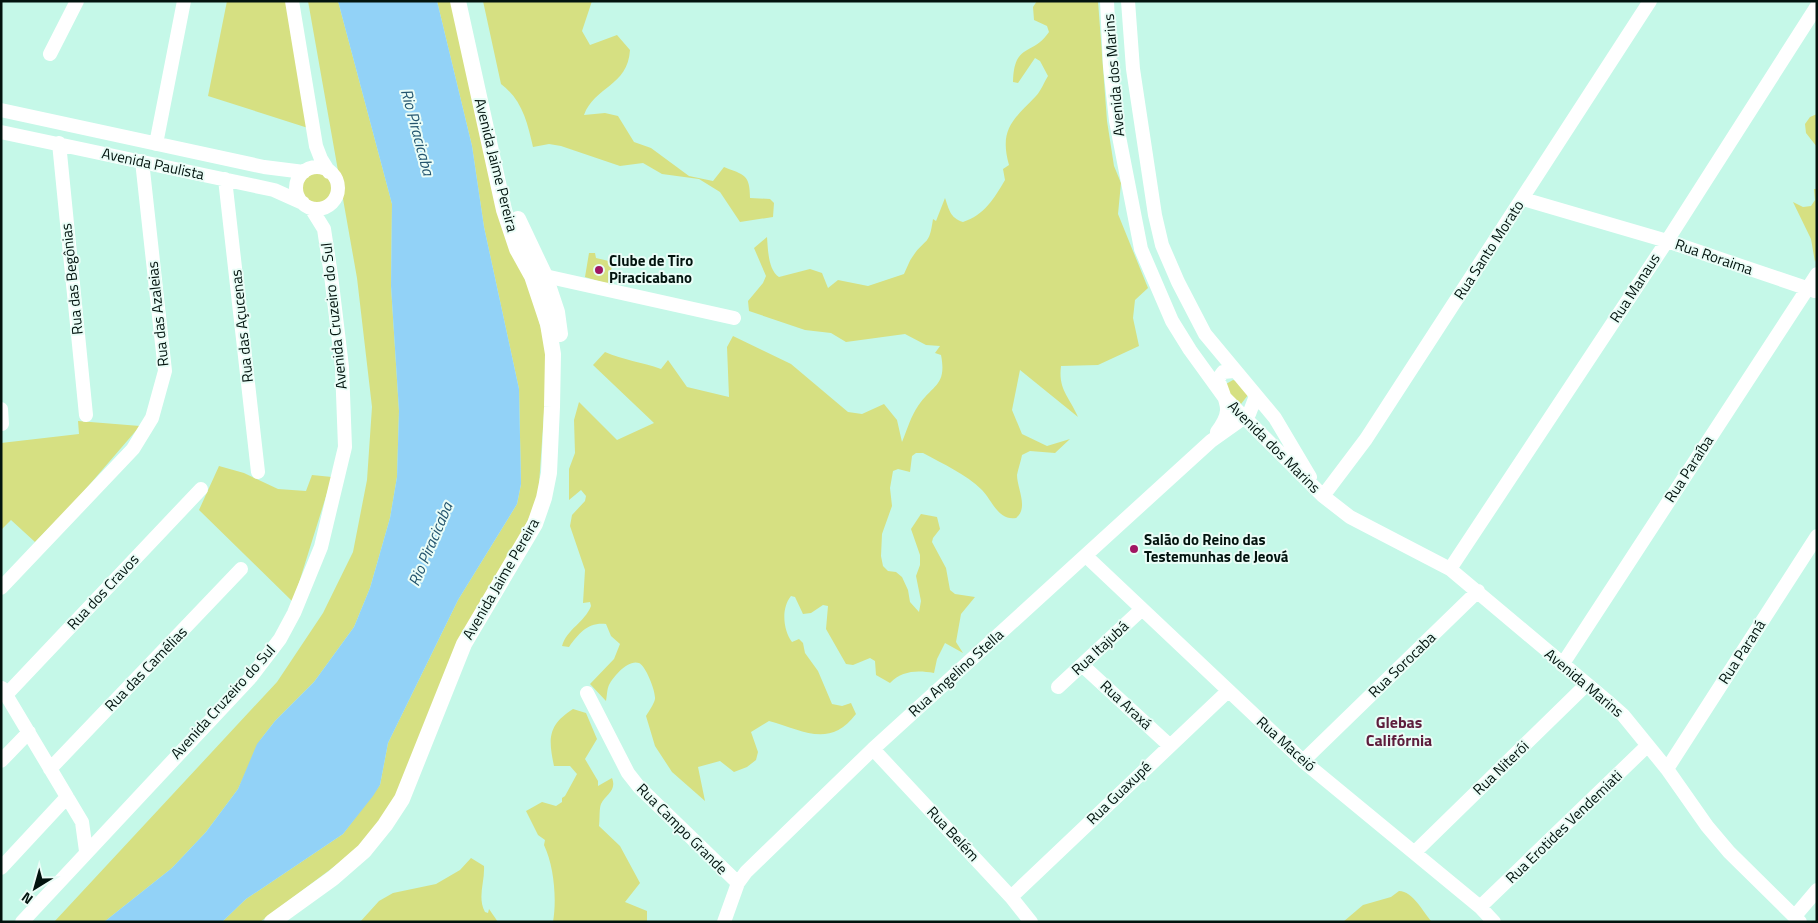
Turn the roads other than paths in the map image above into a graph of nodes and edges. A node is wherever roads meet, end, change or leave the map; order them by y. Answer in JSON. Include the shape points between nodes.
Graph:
{"nodes":[{"id":1,"x":77,"y":1,"type":"edge"},
{"id":2,"x":184,"y":1,"type":"edge"},
{"id":3,"x":292,"y":1,"type":"edge"},
{"id":4,"x":458,"y":1,"type":"edge"},
{"id":5,"x":468,"y":1,"type":"edge"},
{"id":6,"x":1107,"y":1,"type":"edge"},
{"id":7,"x":1128,"y":1,"type":"edge"},
{"id":8,"x":1650,"y":1,"type":"edge"},
{"id":9,"x":1817,"y":6,"type":"edge"},
{"id":10,"x":50,"y":54,"type":"dead end"},
{"id":11,"x":1,"y":110,"type":"edge"},
{"id":12,"x":16,"y":113,"type":"junction"},
{"id":13,"x":49,"y":119,"type":"junction"},
{"id":14,"x":7,"y":133,"type":"edge"},
{"id":15,"x":53,"y":142,"type":"junction"},
{"id":16,"x":156,"y":144,"type":"junction"},
{"id":17,"x":316,"y":146,"type":"junction"},
{"id":18,"x":142,"y":162,"type":"junction"},
{"id":19,"x":282,"y":171,"type":"junction"},
{"id":20,"x":305,"y":172,"type":"junction"},
{"id":21,"x":329,"y":172,"type":"junction"},
{"id":22,"x":225,"y":179,"type":"junction"},
{"id":23,"x":274,"y":190,"type":"junction"},
{"id":24,"x":1523,"y":199,"type":"junction"},
{"id":25,"x":332,"y":203,"type":"junction"},
{"id":26,"x":307,"y":206,"type":"junction"},
{"id":27,"x":324,"y":229,"type":"junction"},
{"id":28,"x":1666,"y":241,"type":"junction"},
{"id":29,"x":1817,"y":274,"type":"edge"},
{"id":30,"x":538,"y":276,"type":"junction"},
{"id":31,"x":1812,"y":290,"type":"edge"},
{"id":32,"x":734,"y":318,"type":"dead end"},
{"id":33,"x":1234,"y":371,"type":"junction"},
{"id":34,"x":1256,"y":396,"type":"junction"},
{"id":35,"x":1224,"y":397,"type":"junction"},
{"id":36,"x":1,"y":409,"type":"edge"},
{"id":37,"x":86,"y":415,"type":"dead end"},
{"id":38,"x":1245,"y":416,"type":"junction"},
{"id":39,"x":2,"y":424,"type":"edge"},
{"id":40,"x":1211,"y":441,"type":"junction"},
{"id":41,"x":258,"y":472,"type":"dead end"},
{"id":42,"x":201,"y":489,"type":"dead end"},
{"id":43,"x":1323,"y":496,"type":"junction"},
{"id":44,"x":1817,"y":536,"type":"edge"},
{"id":45,"x":1086,"y":556,"type":"junction"},
{"id":46,"x":241,"y":568,"type":"dead end"},
{"id":47,"x":1450,"y":569,"type":"junction"},
{"id":48,"x":1,"y":588,"type":"edge"},
{"id":49,"x":1478,"y":591,"type":"junction"},
{"id":50,"x":1142,"y":609,"type":"junction"},
{"id":51,"x":1562,"y":664,"type":"junction"},
{"id":52,"x":1082,"y":665,"type":"junction"},
{"id":53,"x":1587,"y":684,"type":"junction"},
{"id":54,"x":1058,"y":687,"type":"dead end"},
{"id":55,"x":4,"y":691,"type":"edge"},
{"id":56,"x":1228,"y":691,"type":"junction"},
{"id":57,"x":588,"y":693,"type":"dead end"},
{"id":58,"x":29,"y":732,"type":"junction"},
{"id":59,"x":1169,"y":746,"type":"junction"},
{"id":60,"x":1648,"y":746,"type":"junction"},
{"id":61,"x":873,"y":749,"type":"junction"},
{"id":62,"x":1,"y":761,"type":"edge"},
{"id":63,"x":1303,"y":761,"type":"junction"},
{"id":64,"x":50,"y":769,"type":"junction"},
{"id":65,"x":1667,"y":769,"type":"junction"},
{"id":66,"x":67,"y":797,"type":"junction"},
{"id":67,"x":82,"y":822,"type":"junction"},
{"id":68,"x":106,"y":830,"type":"junction"},
{"id":69,"x":86,"y":851,"type":"junction"},
{"id":70,"x":1415,"y":852,"type":"junction"},
{"id":71,"x":1,"y":868,"type":"edge"},
{"id":72,"x":738,"y":884,"type":"junction"},
{"id":73,"x":1817,"y":890,"type":"edge"},
{"id":74,"x":1011,"y":897,"type":"junction"},
{"id":75,"x":1480,"y":907,"type":"junction"},
{"id":76,"x":1797,"y":919,"type":"edge"},
{"id":77,"x":22,"y":922,"type":"edge"},
{"id":78,"x":272,"y":922,"type":"edge"},
{"id":79,"x":288,"y":922,"type":"edge"},
{"id":80,"x":724,"y":922,"type":"edge"},
{"id":81,"x":1031,"y":922,"type":"edge"},
{"id":82,"x":1494,"y":922,"type":"edge"}],
"edges":[{"from":1,"to":10,"type":"street"},
{"from":2,"to":16,"type":"street"},
{"from":3,"to":17,"type":"street"},
{"from":4,"to":30,"type":"main road","name":"Avenida Jaime Pereira","via":[[504,210],[517,249]]},
{"from":5,"to":30,"type":"main road","name":"Avenida Jaime Pereira","via":[[514,208]]},
{"from":6,"to":35,"type":"street","name":"Avenida dos Marins","via":[[1116,121],[1141,249],[1172,321]]},
{"from":7,"to":33,"type":"street","name":"Avenida dos Marins","via":[[1133,69],[1154,215],[1162,245],[1201,326]]},
{"from":8,"to":24,"type":"street","name":"Rua Santo Morato"},
{"from":9,"to":28,"type":"street","name":"Rua Manaus"},
{"from":11,"to":12,"type":"street","name":"Avenida Paulista"},
{"from":12,"to":13,"type":"street","name":"Avenida Paulista"},
{"from":12,"to":14,"type":"street"},
{"from":13,"to":15,"type":"street","name":"Rua das Begônias"},
{"from":13,"to":16,"type":"street","name":"Avenida Paulista"},
{"from":14,"to":15,"type":"street","name":"Avenida Paulista"},
{"from":15,"to":18,"type":"street","name":"Avenida Paulista"},
{"from":15,"to":37,"type":"street","name":"Rua das Begônias"},
{"from":16,"to":19,"type":"street","name":"Avenida Paulista"},
{"from":17,"to":20,"type":"street"},
{"from":17,"to":21,"type":"street"},
{"from":18,"to":22,"type":"street","name":"Avenida Paulista"},
{"from":18,"to":48,"type":"street","name":"Rua das Azaleias","via":[[165,372],[160,395],[152,418],[132,449]]},
{"from":19,"to":20,"type":"street","name":"Avenida Paulista"},
{"from":19,"to":23,"type":"street","via":[[283,182]]},
{"from":20,"to":21,"type":"street","via":[[316,168]]},
{"from":20,"to":26,"type":"street","via":[[297,191]]},
{"from":21,"to":25,"type":"street","via":[[337,184],[336,198]]},
{"from":22,"to":23,"type":"street","name":"Avenida Paulista"},
{"from":22,"to":41,"type":"street","name":"Rua das Açucenas"},
{"from":23,"to":26,"type":"street","name":"Avenida Paulista"},
{"from":24,"to":28,"type":"street","name":"Rua Roraima"},
{"from":24,"to":43,"type":"street","name":"Rua Santo Morato","via":[[1366,439]]},
{"from":25,"to":26,"type":"street","via":[[322,208]]},
{"from":25,"to":27,"type":"street","name":"Avenida Cruzeiro do Sul"},
{"from":26,"to":27,"type":"street","name":"Avenida Cruzeiro do Sul"},
{"from":27,"to":68,"type":"street","name":"Avenida Cruzeiro do Sul","via":[[342,367],[345,447],[321,547],[280,639],[250,677]]},
{"from":28,"to":31,"type":"street","name":"Rua Roraima"},
{"from":28,"to":47,"type":"street","name":"Rua Manaus"},
{"from":29,"to":31,"type":"street","name":"Rua Paraíba"},
{"from":30,"to":32,"type":"street"},
{"from":30,"to":78,"type":"main road","name":"Avenida Jaime Pereira","via":[[553,354],[549,473],[535,524],[464,644],[440,698],[424,747],[385,825],[364,851],[333,878]]},
{"from":30,"to":79,"type":"main road","name":"Avenida Jaime Pereira","via":[[556,312],[564,365],[560,458],[554,500],[544,526],[472,648],[410,801],[369,858],[341,884]]},
{"from":31,"to":51,"type":"street","name":"Rua Paraíba"},
{"from":33,"to":34,"type":"street","name":"Avenida dos Marins"},
{"from":33,"to":35,"type":"street","via":[[1220,375],[1218,379]]},
{"from":34,"to":38,"type":"street","via":[[1254,406]]},
{"from":34,"to":43,"type":"street","name":"Avenida dos Marins","via":[[1275,418]]},
{"from":35,"to":38,"type":"street","name":"Avenida dos Marins"},
{"from":35,"to":40,"type":"street","via":[[1228,411],[1226,419]]},
{"from":36,"to":39,"type":"street"},
{"from":38,"to":40,"type":"street"},
{"from":38,"to":43,"type":"street","name":"Avenida dos Marins"},
{"from":40,"to":45,"type":"street","name":"Rua Angelino Stella"},
{"from":42,"to":55,"type":"street","name":"Rua dos Cravos"},
{"from":43,"to":47,"type":"street","name":"Avenida Marins","via":[[1350,517]]},
{"from":44,"to":65,"type":"street","name":"Rua Paraná"},
{"from":45,"to":50,"type":"street","name":"Rua Maceió"},
{"from":45,"to":61,"type":"street","name":"Rua Angelino Stella"},
{"from":46,"to":64,"type":"street","name":"Rua das Camélias"},
{"from":47,"to":49,"type":"street","name":"Avenida Marins"},
{"from":49,"to":51,"type":"street","name":"Avenida Marins"},
{"from":49,"to":63,"type":"street","name":"Rua Sorocaba"},
{"from":50,"to":52,"type":"street","name":"Rua Itajubá"},
{"from":50,"to":56,"type":"street","name":"Rua Maceió"},
{"from":51,"to":53,"type":"street","name":"Avenida Marins"},
{"from":52,"to":54,"type":"street","name":"Rua Itajubá"},
{"from":52,"to":59,"type":"street","name":"Rua Araxá"},
{"from":53,"to":60,"type":"street","name":"Avenida Marins","via":[[1623,715]]},
{"from":53,"to":70,"type":"street","name":"Rua Niterói"},
{"from":55,"to":58,"type":"street"},
{"from":56,"to":59,"type":"street","name":"Rua Guaxupé"},
{"from":56,"to":63,"type":"street","name":"Rua Maceió"},
{"from":57,"to":72,"type":"street","name":"Rua Campo Grande","via":[[628,773]]},
{"from":58,"to":62,"type":"street"},
{"from":58,"to":64,"type":"street"},
{"from":59,"to":74,"type":"street","name":"Rua Guaxupé"},
{"from":60,"to":65,"type":"street","name":"Avenida Marins"},
{"from":60,"to":75,"type":"street","name":"Rua Erotides Vendemiati"},
{"from":61,"to":72,"type":"street","name":"Rua Angelino Stella","via":[[746,872]]},
{"from":61,"to":74,"type":"street","name":"Rua Belém"},
{"from":63,"to":70,"type":"street","name":"Rua Maceió"},
{"from":64,"to":66,"type":"street"},
{"from":65,"to":76,"type":"street","name":"Avenida Marins","via":[[1728,852]]},
{"from":66,"to":67,"type":"street"},
{"from":66,"to":71,"type":"street"},
{"from":67,"to":68,"type":"street"},
{"from":67,"to":69,"type":"street"},
{"from":68,"to":69,"type":"street","name":"Avenida Cruzeiro do Sul"},
{"from":69,"to":77,"type":"street","name":"Avenida Cruzeiro do Sul"},
{"from":70,"to":75,"type":"street","name":"Rua Maceió"},
{"from":72,"to":80,"type":"street","name":"Rua Angelino Stella"},
{"from":73,"to":76,"type":"street"},
{"from":74,"to":81,"type":"street","name":"Rua Belém"},
{"from":75,"to":82,"type":"street","name":"Rua Maceió"}]}
